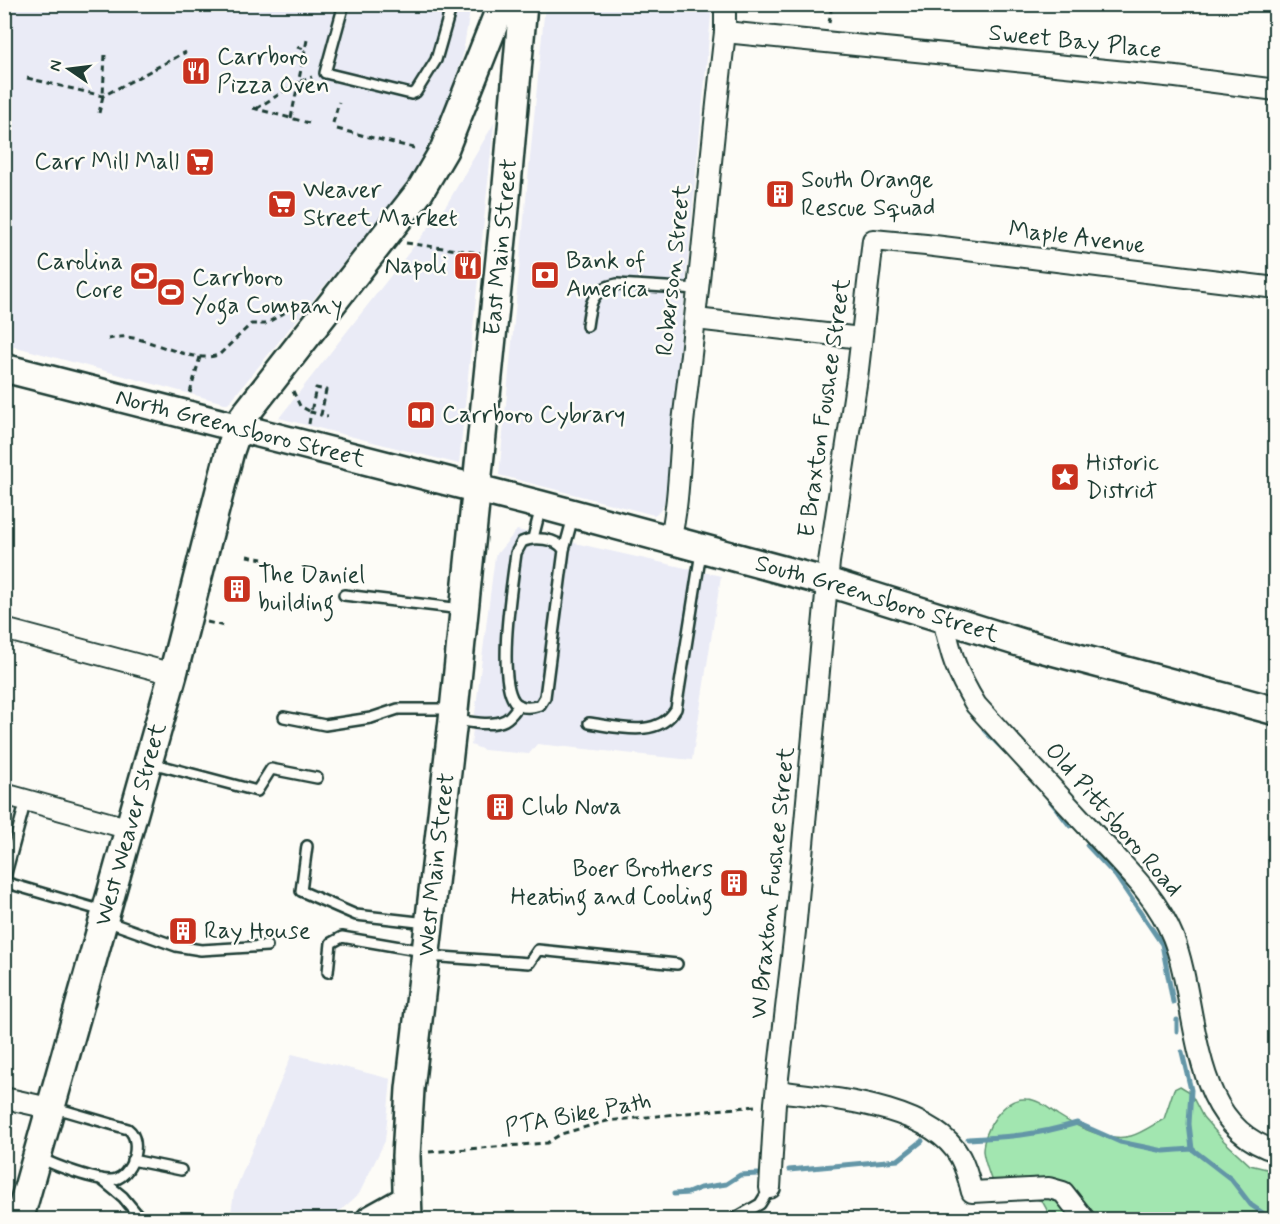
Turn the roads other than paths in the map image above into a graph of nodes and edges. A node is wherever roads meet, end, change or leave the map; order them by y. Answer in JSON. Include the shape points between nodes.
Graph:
{"nodes":[{"id":1,"x":344,"y":4,"type":"edge"},
{"id":2,"x":502,"y":4,"type":"edge"},
{"id":3,"x":524,"y":4,"type":"edge"},
{"id":4,"x":725,"y":4,"type":"edge"},
{"id":5,"x":451,"y":5,"type":"edge"},
{"id":6,"x":725,"y":32,"type":"junction"},
{"id":7,"x":1275,"y":90,"type":"edge"},
{"id":8,"x":873,"y":240,"type":"joint"},
{"id":9,"x":1275,"y":288,"type":"edge"},
{"id":10,"x":699,"y":289,"type":"junction"},
{"id":11,"x":696,"y":319,"type":"junction"},
{"id":12,"x":587,"y":326,"type":"dead end"},
{"id":13,"x":861,"y":338,"type":"junction"},
{"id":14,"x":4,"y":368,"type":"edge"},
{"id":15,"x":238,"y":428,"type":"junction"},
{"id":16,"x":476,"y":489,"type":"junction"},
{"id":17,"x":541,"y":505,"type":"junction"},
{"id":18,"x":573,"y":514,"type":"junction"},
{"id":19,"x":533,"y":538,"type":"junction"},
{"id":20,"x":670,"y":541,"type":"junction"},
{"id":21,"x":702,"y":549,"type":"junction"},
{"id":22,"x":564,"y":550,"type":"junction"},
{"id":23,"x":827,"y":582,"type":"junction"},
{"id":24,"x":344,"y":595,"type":"dead end"},
{"id":25,"x":464,"y":610,"type":"junction"},
{"id":26,"x":943,"y":618,"type":"junction"},
{"id":27,"x":4,"y":629,"type":"edge"},
{"id":28,"x":173,"y":674,"type":"junction"},
{"id":29,"x":519,"y":705,"type":"junction"},
{"id":30,"x":1275,"y":711,"type":"edge"},
{"id":31,"x":453,"y":714,"type":"junction"},
{"id":32,"x":284,"y":717,"type":"dead end"},
{"id":33,"x":589,"y":723,"type":"dead end"},
{"id":34,"x":148,"y":763,"type":"junction"},
{"id":35,"x":317,"y":778,"type":"dead end"},
{"id":36,"x":4,"y":794,"type":"edge"},
{"id":37,"x":26,"y":800,"type":"junction"},
{"id":38,"x":130,"y":829,"type":"junction"},
{"id":39,"x":307,"y":846,"type":"dead end"},
{"id":40,"x":4,"y":881,"type":"edge"},
{"id":41,"x":105,"y":916,"type":"junction"},
{"id":42,"x":429,"y":923,"type":"junction"},
{"id":43,"x":267,"y":946,"type":"dead end"},
{"id":44,"x":425,"y":953,"type":"junction"},
{"id":45,"x":677,"y":964,"type":"dead end"},
{"id":46,"x":328,"y":972,"type":"dead end"},
{"id":47,"x":776,"y":1097,"type":"junction"},
{"id":48,"x":4,"y":1098,"type":"edge"},
{"id":49,"x":49,"y":1108,"type":"junction"},
{"id":50,"x":1275,"y":1151,"type":"edge"},
{"id":51,"x":36,"y":1156,"type":"junction"},
{"id":52,"x":132,"y":1160,"type":"junction"},
{"id":53,"x":181,"y":1170,"type":"dead end"},
{"id":54,"x":101,"y":1179,"type":"junction"},
{"id":55,"x":770,"y":1188,"type":"joint"},
{"id":56,"x":407,"y":1210,"type":"edge"},
{"id":57,"x":18,"y":1220,"type":"edge"},
{"id":58,"x":142,"y":1220,"type":"edge"},
{"id":59,"x":370,"y":1220,"type":"edge"},
{"id":60,"x":732,"y":1220,"type":"edge"},
{"id":61,"x":1085,"y":1220,"type":"edge"}],
"edges":[{"from":1,"to":5,"type":"lane","via":[[325,72],[414,93],[436,60]]},
{"from":2,"to":15,"type":"main road","name":"West Weaver Street","via":[[444,150],[420,191]]},
{"from":3,"to":16,"type":"main road","name":"East Main Street"},
{"from":4,"to":6,"type":"street","name":"Roberson Street"},
{"from":6,"to":7,"type":"street","name":"Sweet Bay Place"},
{"from":6,"to":10,"type":"street","name":"Roberson Street"},
{"from":8,"to":9,"type":"street","name":"Maple Avenue"},
{"from":8,"to":13,"type":"street","name":"E Braxton Foushee Street"},
{"from":10,"to":11,"type":"street","name":"Roberson Street"},
{"from":10,"to":12,"type":"lane","via":[[608,286],[592,299]]},
{"from":11,"to":13,"type":"street"},
{"from":11,"to":20,"type":"street","name":"Roberson Street"},
{"from":13,"to":23,"type":"street","name":"E Braxton Foushee Street"},
{"from":14,"to":15,"type":"main road","name":"North Greensboro Street"},
{"from":15,"to":16,"type":"main road","name":"North Greensboro Street"},
{"from":15,"to":28,"type":"main road","name":"West Weaver Street"},
{"from":16,"to":17,"type":"main road","name":"South Greensboro Street"},
{"from":16,"to":25,"type":"main road","name":"West Main Street"},
{"from":17,"to":18,"type":"main road","name":"South Greensboro Street"},
{"from":17,"to":19,"type":"lane"},
{"from":18,"to":20,"type":"main road","name":"South Greensboro Street"},
{"from":18,"to":22,"type":"lane"},
{"from":19,"to":22,"type":"lane","via":[[557,543]]},
{"from":19,"to":29,"type":"lane","via":[[522,542],[516,553],[506,640],[507,673],[512,698]]},
{"from":20,"to":21,"type":"main road","name":"South Greensboro Street"},
{"from":21,"to":23,"type":"main road","name":"South Greensboro Street"},
{"from":21,"to":33,"type":"lane","via":[[676,709],[661,724],[644,729]]},
{"from":22,"to":29,"type":"lane","via":[[545,697],[540,705]]},
{"from":23,"to":26,"type":"main road","name":"South Greensboro Street"},
{"from":23,"to":47,"type":"street","name":"W Braxton Foushee Street"},
{"from":24,"to":25,"type":"lane"},
{"from":25,"to":31,"type":"main road","name":"West Main Street"},
{"from":26,"to":30,"type":"main road","name":"South Greensboro Street"},
{"from":26,"to":50,"type":"street","name":"Old Pittsboro Road","via":[[950,654],[976,705],[1141,885],[1166,919],[1179,957],[1208,1084],[1218,1106],[1244,1135]]},
{"from":27,"to":28,"type":"street"},
{"from":28,"to":34,"type":"main road","name":"West Weaver Street"},
{"from":29,"to":31,"type":"lane","via":[[506,720],[498,722]]},
{"from":31,"to":32,"type":"lane","via":[[398,710],[325,725]]},
{"from":31,"to":42,"type":"main road","name":"West Main Street"},
{"from":34,"to":35,"type":"lane","via":[[257,791],[271,769]]},
{"from":34,"to":38,"type":"main road","name":"West Weaver Street"},
{"from":36,"to":37,"type":"street"},
{"from":37,"to":38,"type":"street"},
{"from":37,"to":40,"type":"lane"},
{"from":38,"to":41,"type":"main road","name":"West Weaver Street"},
{"from":39,"to":42,"type":"lane","via":[[301,891],[356,915]]},
{"from":40,"to":41,"type":"lane"},
{"from":41,"to":43,"type":"lane","via":[[176,946],[201,950]]},
{"from":41,"to":49,"type":"main road","name":"West Weaver Street"},
{"from":42,"to":44,"type":"main road","name":"West Main Street"},
{"from":44,"to":45,"type":"lane","via":[[530,963],[538,950]]},
{"from":44,"to":46,"type":"lane","via":[[342,937],[331,943]]},
{"from":44,"to":56,"type":"main road","name":"West Main Street","via":[[407,1115]]},
{"from":47,"to":55,"type":"street","name":"W Braxton Foushee Street"},
{"from":47,"to":61,"type":"street","via":[[825,1097],[917,1121],[949,1143],[959,1156],[972,1192],[1049,1188],[1063,1192]]},
{"from":48,"to":49,"type":"street"},
{"from":49,"to":51,"type":"main road","name":"West Weaver Street"},
{"from":49,"to":52,"type":"lane","via":[[128,1129],[136,1139]]},
{"from":51,"to":54,"type":"lane"},
{"from":51,"to":57,"type":"main road","name":"West Weaver Street"},
{"from":52,"to":53,"type":"lane"},
{"from":52,"to":54,"type":"lane","via":[[121,1177]]},
{"from":54,"to":58,"type":"lane"},
{"from":55,"to":60,"type":"lane","via":[[760,1204]]},
{"from":56,"to":59,"type":"main road","name":"West Main Street"}]}
